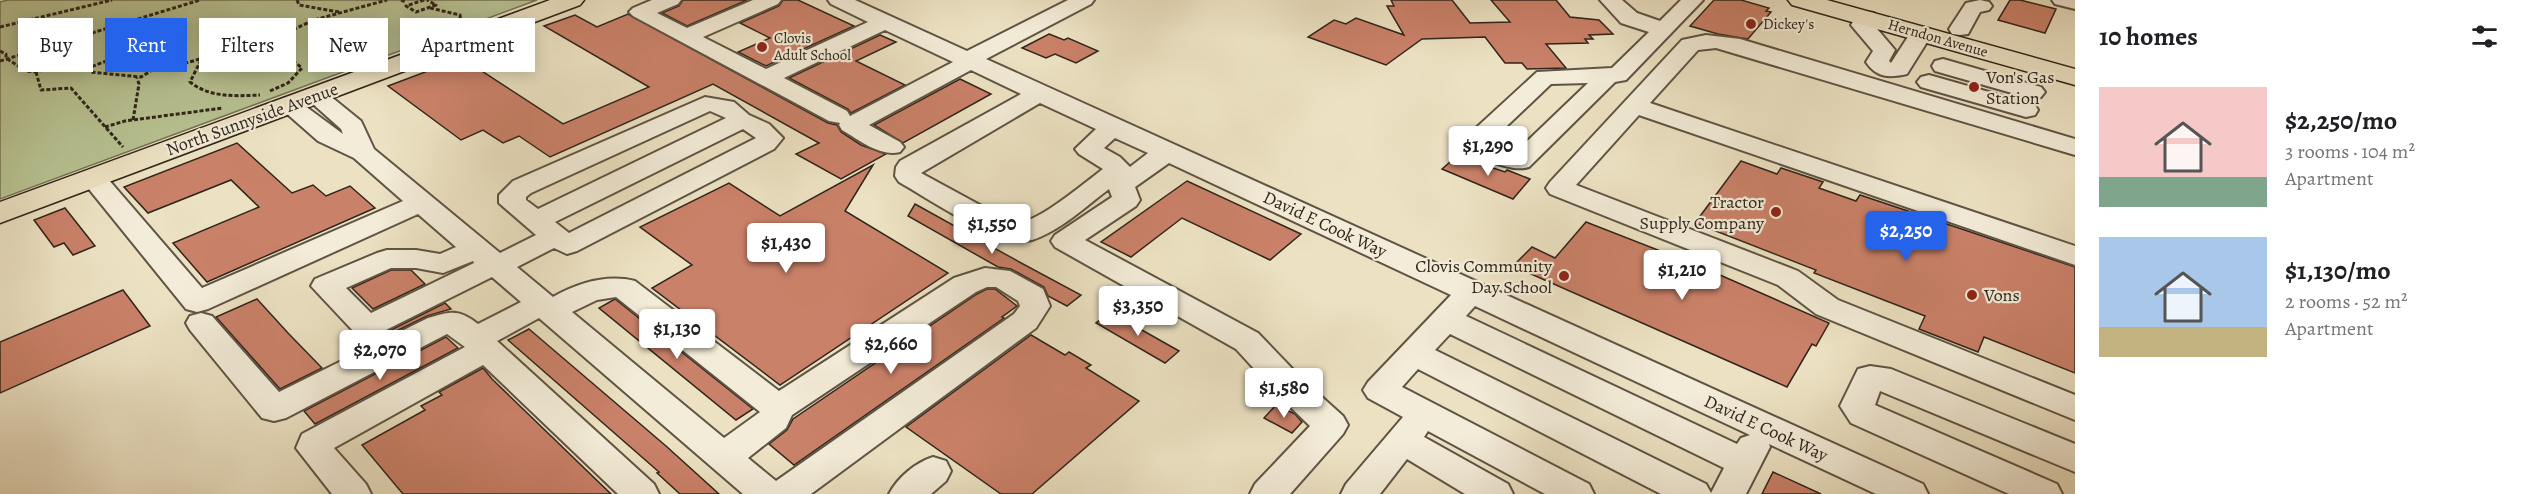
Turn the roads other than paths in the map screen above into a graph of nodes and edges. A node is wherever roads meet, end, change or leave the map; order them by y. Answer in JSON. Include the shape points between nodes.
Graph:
{"nodes":[{"id":1,"x":572,"y":0,"type":"edge"},
{"id":2,"x":671,"y":0,"type":"edge"},
{"id":3,"x":713,"y":0,"type":"edge"},
{"id":4,"x":771,"y":0,"type":"edge"},
{"id":5,"x":837,"y":0,"type":"edge"},
{"id":6,"x":1084,"y":0,"type":"edge"},
{"id":7,"x":1610,"y":0,"type":"edge"},
{"id":8,"x":1693,"y":0,"type":"edge"},
{"id":9,"x":1800,"y":0,"type":"edge"},
{"id":10,"x":2062,"y":0,"type":"edge"},
{"id":11,"x":1984,"y":3,"type":"edge"},
{"id":12,"x":2075,"y":3,"type":"edge"},
{"id":13,"x":1858,"y":9,"type":"edge"},
{"id":14,"x":740,"y":14,"type":"junction"},
{"id":15,"x":885,"y":22,"type":"junction"},
{"id":16,"x":1663,"y":29,"type":"junction"},
{"id":17,"x":1967,"y":31,"type":"junction"},
{"id":18,"x":1921,"y":34,"type":"junction"},
{"id":19,"x":686,"y":36,"type":"junction"},
{"id":20,"x":2075,"y":59,"type":"edge"},
{"id":21,"x":969,"y":61,"type":"junction"},
{"id":22,"x":1609,"y":75,"type":"junction"},
{"id":23,"x":1933,"y":75,"type":"dead end"},
{"id":24,"x":2075,"y":77,"type":"edge"},
{"id":25,"x":766,"y":78,"type":"junction"},
{"id":26,"x":1879,"y":79,"type":"junction"},
{"id":27,"x":1040,"y":93,"type":"junction"},
{"id":28,"x":316,"y":96,"type":"junction"},
{"id":29,"x":2029,"y":103,"type":"dead end"},
{"id":30,"x":289,"y":105,"type":"junction"},
{"id":31,"x":1634,"y":105,"type":"junction"},
{"id":32,"x":838,"y":116,"type":"dead end"},
{"id":33,"x":740,"y":121,"type":"junction"},
{"id":34,"x":1113,"y":127,"type":"junction"},
{"id":35,"x":891,"y":147,"type":"dead end"},
{"id":36,"x":2075,"y":147,"type":"edge"},
{"id":37,"x":1167,"y":152,"type":"junction"},
{"id":38,"x":363,"y":153,"type":"junction"},
{"id":39,"x":93,"y":178,"type":"junction"},
{"id":40,"x":429,"y":208,"type":"junction"},
{"id":41,"x":0,"y":213,"type":"edge"},
{"id":42,"x":545,"y":229,"type":"junction"},
{"id":43,"x":2075,"y":256,"type":"edge"},
{"id":44,"x":489,"y":259,"type":"junction"},
{"id":45,"x":1471,"y":292,"type":"junction"},
{"id":46,"x":546,"y":307,"type":"junction"},
{"id":47,"x":1445,"y":319,"type":"junction"},
{"id":48,"x":201,"y":323,"type":"dead end"},
{"id":49,"x":481,"y":344,"type":"junction"},
{"id":50,"x":1414,"y":353,"type":"junction"},
{"id":51,"x":778,"y":408,"type":"junction"},
{"id":52,"x":2075,"y":408,"type":"edge"},
{"id":53,"x":1423,"y":413,"type":"junction"},
{"id":54,"x":1764,"y":427,"type":"junction"},
{"id":55,"x":1402,"y":440,"type":"junction"},
{"id":56,"x":724,"y":457,"type":"junction"},
{"id":57,"x":2075,"y":459,"type":"edge"},
{"id":58,"x":1744,"y":462,"type":"junction"},
{"id":59,"x":933,"y":471,"type":"dead end"},
{"id":60,"x":353,"y":494,"type":"edge"},
{"id":61,"x":641,"y":494,"type":"edge"},
{"id":62,"x":767,"y":494,"type":"edge"},
{"id":63,"x":785,"y":494,"type":"edge"},
{"id":64,"x":907,"y":494,"type":"edge"},
{"id":65,"x":1268,"y":494,"type":"edge"},
{"id":66,"x":1359,"y":494,"type":"edge"},
{"id":67,"x":1495,"y":494,"type":"edge"},
{"id":68,"x":1576,"y":494,"type":"edge"},
{"id":69,"x":1693,"y":494,"type":"edge"},
{"id":70,"x":1728,"y":494,"type":"edge"},
{"id":71,"x":1910,"y":494,"type":"edge"},
{"id":72,"x":2044,"y":494,"type":"edge"}],
"edges":[{"from":1,"to":28,"type":"main road","name":"North Sunnyside Avenue"},
{"from":2,"to":19,"type":"street","via":[[640,12]]},
{"from":3,"to":14,"type":"street"},
{"from":4,"to":14,"type":"street"},
{"from":5,"to":15,"type":"street","name":"David E Cook Way"},
{"from":6,"to":21,"type":"street"},
{"from":7,"to":16,"type":"street","via":[[1629,18]]},
{"from":8,"to":16,"type":"street"},
{"from":9,"to":13,"type":"main road","name":"Herndon Avenue"},
{"from":10,"to":12,"type":"street"},
{"from":11,"to":17,"type":"street","via":[[1987,10]]},
{"from":13,"to":17,"type":"main road","name":"Herndon Avenue"},
{"from":13,"to":18,"type":"main road","name":"Herndon Avenue"},
{"from":13,"to":26,"type":"street","via":[[1862,25],[1884,50],[1878,62]]},
{"from":14,"to":19,"type":"street"},
{"from":15,"to":21,"type":"street","name":"David E Cook Way"},
{"from":15,"to":25,"type":"street"},
{"from":16,"to":22,"type":"street","via":[[1618,75]]},
{"from":17,"to":20,"type":"main road","name":"Herndon Avenue"},
{"from":18,"to":24,"type":"main road","name":"Herndon Avenue"},
{"from":18,"to":26,"type":"street","via":[[1899,69]]},
{"from":19,"to":25,"type":"street"},
{"from":21,"to":27,"type":"street","name":"David E Cook Way"},
{"from":21,"to":35,"type":"street","via":[[851,125]]},
{"from":22,"to":22,"type":"street","via":[[1545,77],[1473,144],[1520,162]]},
{"from":23,"to":29,"type":"street"},
{"from":25,"to":32,"type":"street"},
{"from":26,"to":31,"type":"street","via":[[1732,44],[1699,41],[1690,45]]},
{"from":26,"to":36,"type":"street"},
{"from":27,"to":34,"type":"street","name":"David E Cook Way"},
{"from":27,"to":34,"type":"street","via":[[909,167],[908,177],[1006,231],[1024,233],[1119,170],[1088,149]]},
{"from":28,"to":30,"type":"main road","name":"North Sunnyside Avenue"},
{"from":28,"to":38,"type":"street","via":[[352,126]]},
{"from":30,"to":38,"type":"street","via":[[327,136]]},
{"from":30,"to":39,"type":"main road","name":"North Sunnyside Avenue"},
{"from":31,"to":43,"type":"street"},
{"from":31,"to":52,"type":"street","via":[[1559,188],[1788,278],[1827,307]]},
{"from":33,"to":42,"type":"street"},
{"from":33,"to":42,"type":"street","via":[[747,121],[770,138],[567,245]]},
{"from":33,"to":42,"type":"street","via":[[731,111],[714,103],[705,105],[522,187],[512,195],[513,203]]},
{"from":34,"to":37,"type":"street","name":"David E Cook Way"},
{"from":37,"to":45,"type":"street","name":"David E Cook Way"},
{"from":37,"to":65,"type":"street","via":[[1121,185],[1126,200],[1065,241],[1247,341],[1331,425]]},
{"from":38,"to":40,"type":"street"},
{"from":39,"to":40,"type":"street","via":[[197,302]]},
{"from":39,"to":41,"type":"main road","name":"North Sunnyside Avenue"},
{"from":40,"to":44,"type":"street"},
{"from":42,"to":44,"type":"street"},
{"from":44,"to":46,"type":"street"},
{"from":45,"to":47,"type":"street"},
{"from":45,"to":54,"type":"street","name":"David E Cook Way"},
{"from":46,"to":49,"type":"street"},
{"from":46,"to":51,"type":"street","via":[[594,289],[624,288]]},
{"from":46,"to":56,"type":"street"},
{"from":47,"to":50,"type":"street"},
{"from":47,"to":58,"type":"street"},
{"from":48,"to":49,"type":"street","via":[[273,409],[439,325],[455,322]]},
{"from":49,"to":60,"type":"street","via":[[314,443],[313,448]]},
{"from":49,"to":61,"type":"street"},
{"from":50,"to":53,"type":"street","via":[[1380,390]]},
{"from":50,"to":69,"type":"street"},
{"from":51,"to":56,"type":"street","via":[[774,419]]},
{"from":51,"to":63,"type":"street","via":[[971,283],[992,276],[1032,296],[1035,306],[1025,321]]},
{"from":53,"to":55,"type":"street"},
{"from":53,"to":68,"type":"street"},
{"from":54,"to":58,"type":"street"},
{"from":54,"to":71,"type":"street","name":"David E Cook Way"},
{"from":55,"to":66,"type":"street"},
{"from":55,"to":67,"type":"street"},
{"from":56,"to":62,"type":"street"},
{"from":57,"to":72,"type":"street","via":[[1879,377],[1870,377],[1857,406],[1863,414]]},
{"from":58,"to":70,"type":"street"},
{"from":59,"to":64,"type":"street"}]}
